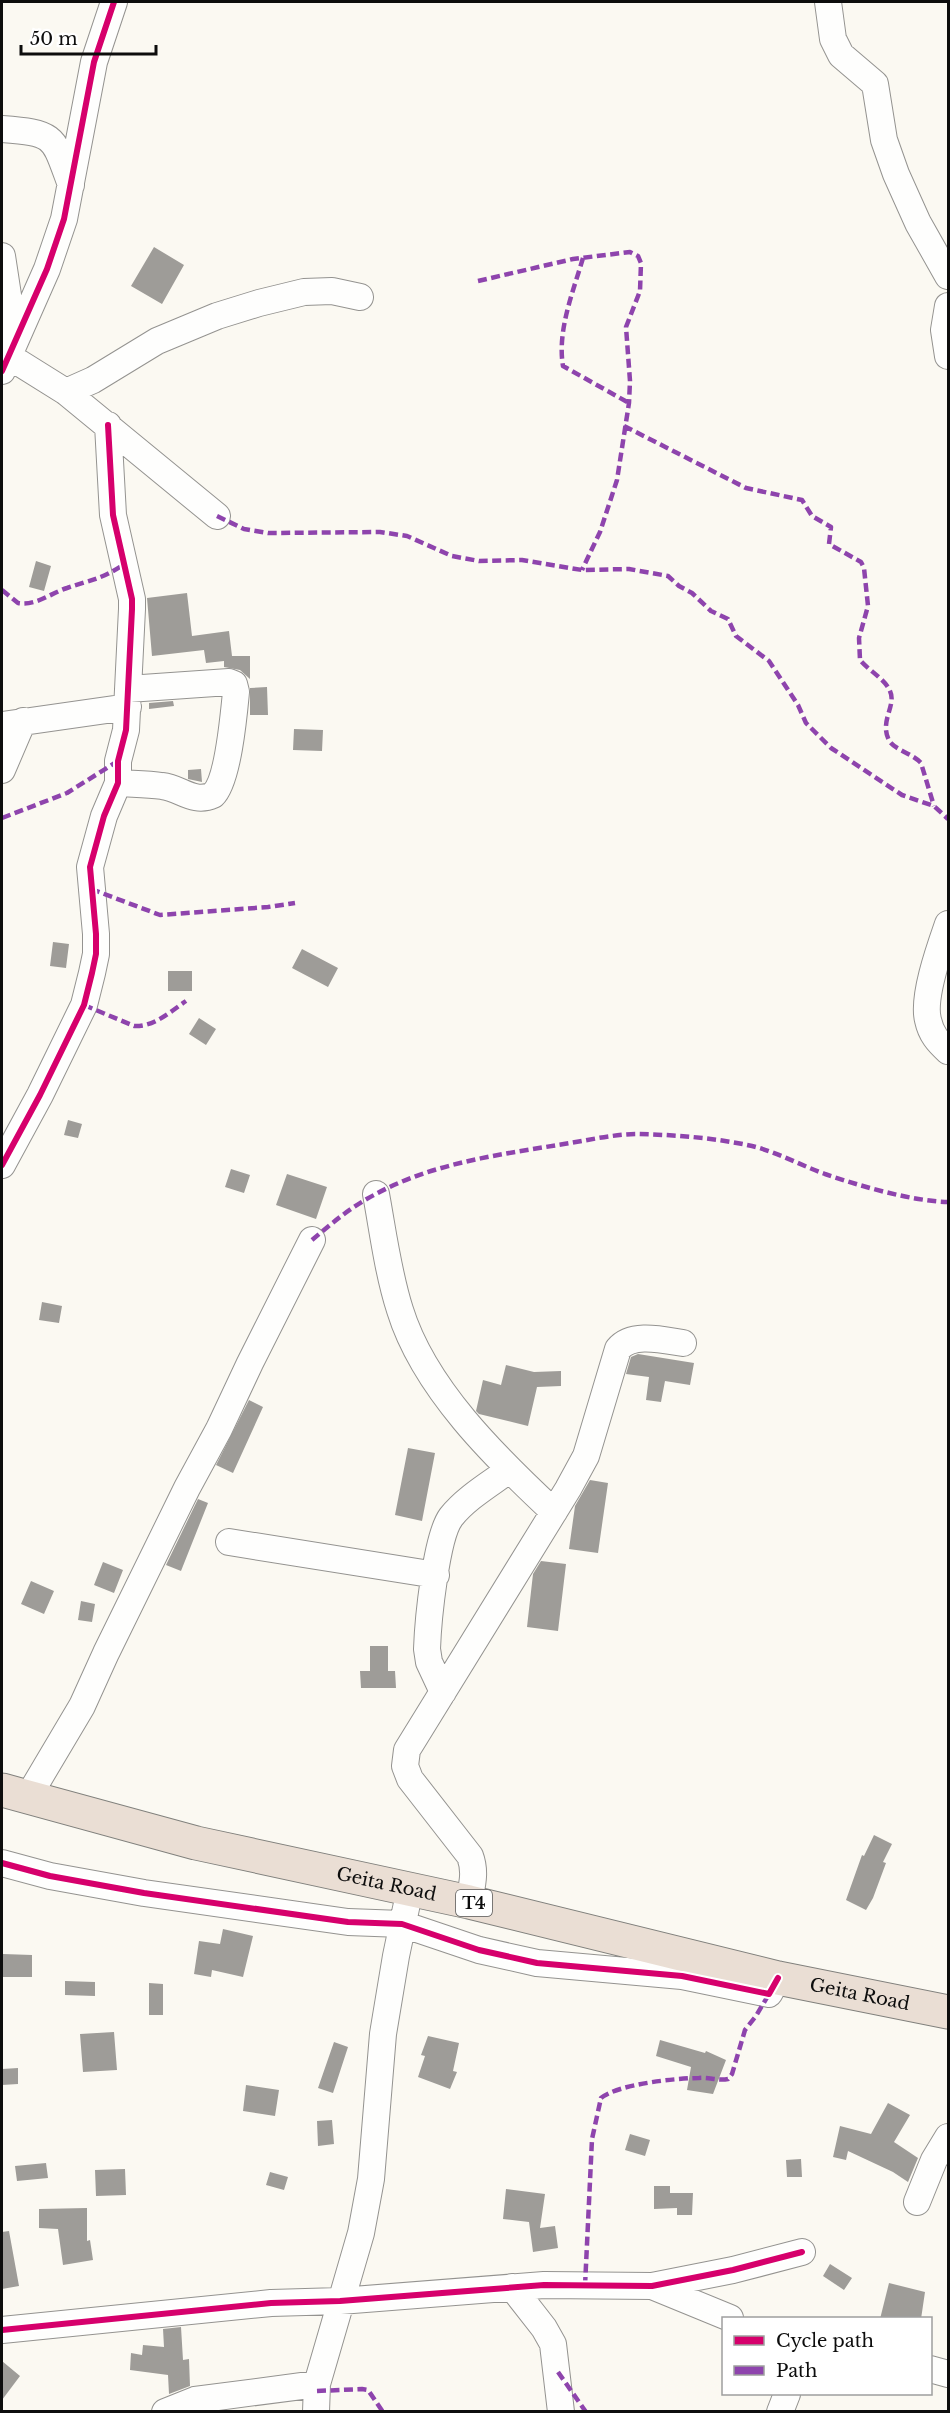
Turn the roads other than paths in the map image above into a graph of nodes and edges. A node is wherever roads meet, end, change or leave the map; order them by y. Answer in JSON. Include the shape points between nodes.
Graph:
{"nodes":[{"id":1,"x":114,"y":2,"type":"edge"},
{"id":2,"x":828,"y":2,"type":"edge"},
{"id":3,"x":2,"y":129,"type":"edge"},
{"id":4,"x":70,"y":185,"type":"junction"},
{"id":5,"x":2,"y":256,"type":"edge"},
{"id":6,"x":948,"y":276,"type":"edge"},
{"id":7,"x":360,"y":297,"type":"dead end"},
{"id":8,"x":948,"y":306,"type":"edge"},
{"id":9,"x":7,"y":355,"type":"edge"},
{"id":10,"x":948,"y":356,"type":"edge"},
{"id":11,"x":66,"y":392,"type":"junction"},
{"id":12,"x":108,"y":425,"type":"junction"},
{"id":13,"x":217,"y":516,"type":"dead end"},
{"id":14,"x":128,"y":698,"type":"junction"},
{"id":15,"x":12,"y":723,"type":"edge"},
{"id":16,"x":2,"y":770,"type":"edge"},
{"id":17,"x":118,"y":783,"type":"junction"},
{"id":18,"x":947,"y":935,"type":"edge"},
{"id":19,"x":948,"y":1051,"type":"edge"},
{"id":20,"x":2,"y":1165,"type":"edge"},
{"id":21,"x":376,"y":1194,"type":"dead end"},
{"id":22,"x":312,"y":1240,"type":"dead end"},
{"id":23,"x":683,"y":1344,"type":"dead end"},
{"id":24,"x":509,"y":1470,"type":"junction"},
{"id":25,"x":554,"y":1512,"type":"junction"},
{"id":26,"x":229,"y":1542,"type":"dead end"},
{"id":27,"x":436,"y":1575,"type":"junction"},
{"id":28,"x":443,"y":1692,"type":"junction"},
{"id":29,"x":15,"y":1793,"type":"edge"},
{"id":30,"x":2,"y":1863,"type":"edge"},
{"id":31,"x":410,"y":1889,"type":"junction"},
{"id":32,"x":469,"y":1902,"type":"junction"},
{"id":33,"x":402,"y":1924,"type":"junction"},
{"id":34,"x":778,"y":1978,"type":"junction"},
{"id":35,"x":948,"y":2012,"type":"edge"},
{"id":36,"x":948,"y":2137,"type":"edge"},
{"id":37,"x":917,"y":2202,"type":"dead end"},
{"id":38,"x":802,"y":2252,"type":"dead end"},
{"id":39,"x":652,"y":2286,"type":"junction"},
{"id":40,"x":512,"y":2287,"type":"junction"},
{"id":41,"x":340,"y":2301,"type":"junction"},
{"id":42,"x":725,"y":2317,"type":"edge"},
{"id":43,"x":2,"y":2330,"type":"edge"},
{"id":44,"x":932,"y":2369,"type":"edge"},
{"id":45,"x":948,"y":2373,"type":"edge"},
{"id":46,"x":317,"y":2384,"type":"junction"},
{"id":47,"x":787,"y":2395,"type":"edge"},
{"id":48,"x":165,"y":2412,"type":"edge"},
{"id":49,"x":316,"y":2412,"type":"edge"},
{"id":50,"x":561,"y":2412,"type":"edge"},
{"id":51,"x":780,"y":2412,"type":"edge"}],
"edges":[{"from":1,"to":4,"type":"street","via":[[94,62]]},
{"from":2,"to":6,"type":"street","via":[[832,39],[846,60],[875,84],[896,174]]},
{"from":3,"to":4,"type":"street","via":[[28,131],[53,141]]},
{"from":4,"to":9,"type":"street","via":[[64,219],[47,270]]},
{"from":5,"to":9,"type":"street"},
{"from":7,"to":11,"type":"street","via":[[332,291],[304,292],[218,316],[157,341]]},
{"from":8,"to":10,"type":"street","via":[[944,330]]},
{"from":9,"to":11,"type":"street"},
{"from":11,"to":12,"type":"street"},
{"from":12,"to":13,"type":"street"},
{"from":12,"to":14,"type":"street","via":[[113,515],[132,599]]},
{"from":14,"to":15,"type":"street"},
{"from":14,"to":17,"type":"street"},
{"from":14,"to":17,"type":"street","via":[[228,682],[234,684],[236,692],[231,738],[220,784],[213,795],[198,798],[165,786]]},
{"from":15,"to":16,"type":"street"},
{"from":17,"to":20,"type":"street","via":[[90,867],[96,954],[84,1005]]},
{"from":18,"to":19,"type":"street","via":[[931,986],[927,1018],[933,1036]]},
{"from":21,"to":24,"type":"street","via":[[400,1311],[417,1350],[440,1386]]},
{"from":22,"to":29,"type":"street","via":[[82,1706]]},
{"from":23,"to":25,"type":"street","via":[[636,1340],[618,1349],[586,1456]]},
{"from":24,"to":25,"type":"street"},
{"from":24,"to":27,"type":"street","via":[[452,1516],[440,1540]]},
{"from":25,"to":28,"type":"street"},
{"from":26,"to":27,"type":"street"},
{"from":27,"to":28,"type":"street","via":[[427,1649]]},
{"from":28,"to":32,"type":"street","via":[[407,1750],[406,1771],[470,1856],[474,1876]]},
{"from":29,"to":31,"type":"highway","name":"Geita Road","number":"T4","via":[[196,1843]]},
{"from":30,"to":33,"type":"street","via":[[144,1893],[348,1922]]},
{"from":31,"to":32,"type":"highway","name":"Geita Road","number":"T4"},
{"from":31,"to":33,"type":"street"},
{"from":32,"to":34,"type":"highway","name":"Geita Road","number":"T4"},
{"from":33,"to":34,"type":"street","via":[[479,1950],[537,1963],[682,1976],[768,1994]]},
{"from":33,"to":41,"type":"street","via":[[383,2034],[371,2179],[361,2233]]},
{"from":34,"to":35,"type":"highway","name":"Geita Road","number":"T4"},
{"from":36,"to":37,"type":"street"},
{"from":38,"to":39,"type":"street"},
{"from":39,"to":40,"type":"street"},
{"from":39,"to":42,"type":"street"},
{"from":40,"to":41,"type":"street"},
{"from":40,"to":50,"type":"street","via":[[554,2344]]},
{"from":41,"to":43,"type":"street","via":[[199,2308]]},
{"from":41,"to":46,"type":"street"},
{"from":44,"to":45,"type":"street"},
{"from":46,"to":48,"type":"street","via":[[195,2400]]},
{"from":46,"to":49,"type":"street"},
{"from":47,"to":51,"type":"street"}]}
